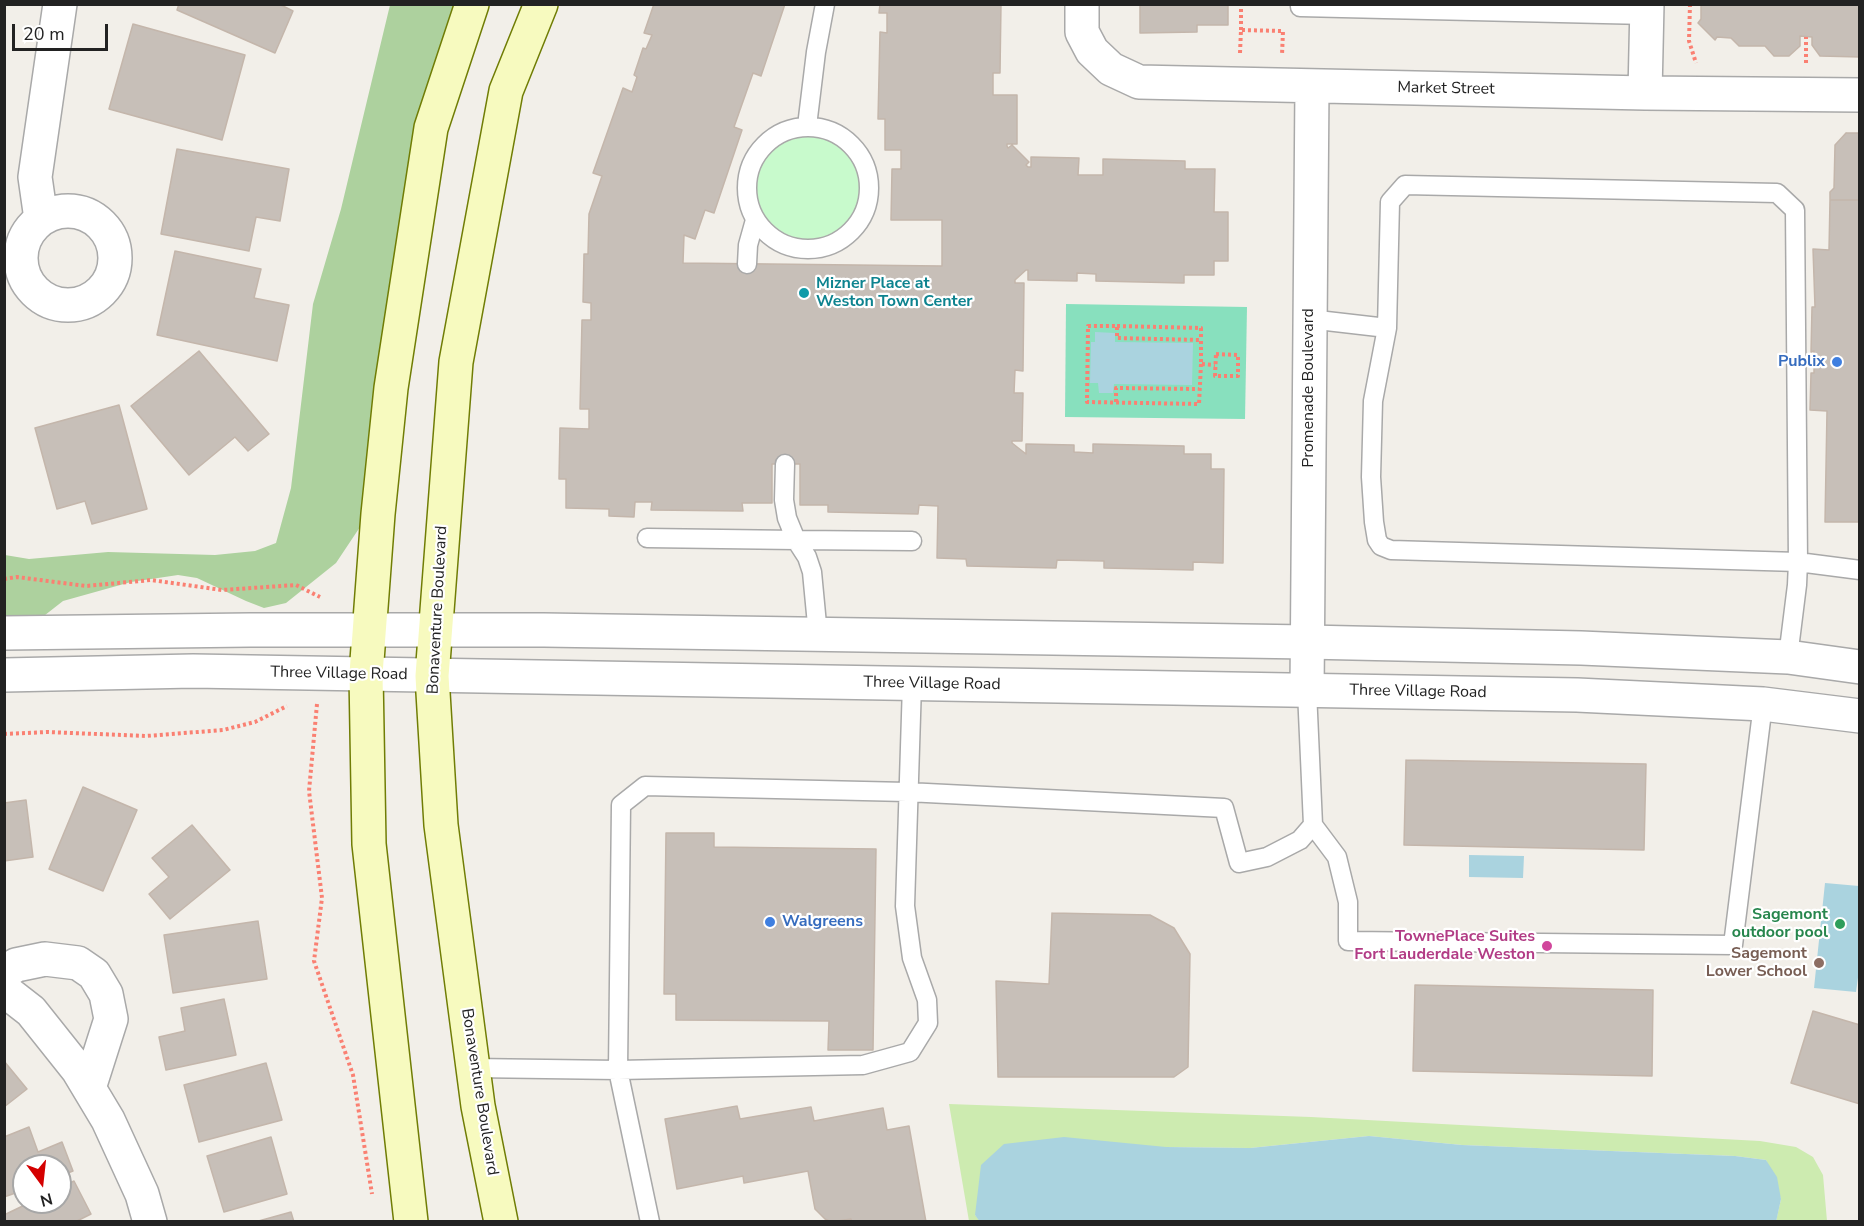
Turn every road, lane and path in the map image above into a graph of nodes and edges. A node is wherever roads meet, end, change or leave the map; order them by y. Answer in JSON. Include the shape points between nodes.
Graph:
{"nodes":[{"id":1,"x":60,"y":4,"type":"edge"},
{"id":2,"x":472,"y":4,"type":"edge"},
{"id":3,"x":541,"y":4,"type":"edge"},
{"id":4,"x":825,"y":4,"type":"edge"},
{"id":5,"x":1082,"y":4,"type":"edge"},
{"id":6,"x":1241,"y":4,"type":"edge"},
{"id":7,"x":1300,"y":4,"type":"edge"},
{"id":8,"x":1690,"y":4,"type":"edge"},
{"id":9,"x":1647,"y":10,"type":"edge"},
{"id":10,"x":1241,"y":30,"type":"junction"},
{"id":11,"x":1806,"y":36,"type":"dead end"},
{"id":12,"x":1240,"y":60,"type":"dead end"},
{"id":13,"x":1281,"y":61,"type":"dead end"},
{"id":14,"x":1687,"y":64,"type":"dead end"},
{"id":15,"x":1806,"y":65,"type":"dead end"},
{"id":16,"x":1312,"y":86,"type":"junction"},
{"id":17,"x":1645,"y":93,"type":"junction"},
{"id":18,"x":1860,"y":95,"type":"edge"},
{"id":19,"x":807,"y":126,"type":"junction"},
{"id":20,"x":41,"y":219,"type":"dead end"},
{"id":21,"x":755,"y":220,"type":"junction"},
{"id":22,"x":747,"y":264,"type":"dead end"},
{"id":23,"x":1309,"y":320,"type":"junction"},
{"id":24,"x":1117,"y":326,"type":"junction"},
{"id":25,"x":1387,"y":328,"type":"junction"},
{"id":26,"x":1201,"y":340,"type":"junction"},
{"id":27,"x":1200,"y":364,"type":"junction"},
{"id":28,"x":1215,"y":365,"type":"junction"},
{"id":29,"x":1199,"y":389,"type":"junction"},
{"id":30,"x":1116,"y":402,"type":"junction"},
{"id":31,"x":785,"y":464,"type":"dead end"},
{"id":32,"x":647,"y":538,"type":"dead end"},
{"id":33,"x":796,"y":540,"type":"junction"},
{"id":34,"x":912,"y":541,"type":"dead end"},
{"id":35,"x":1798,"y":562,"type":"junction"},
{"id":36,"x":1860,"y":570,"type":"edge"},
{"id":37,"x":4,"y":579,"type":"edge"},
{"id":38,"x":323,"y":598,"type":"dead end"},
{"id":39,"x":369,"y":630,"type":"junction"},
{"id":40,"x":435,"y":631,"type":"junction"},
{"id":41,"x":4,"y":633,"type":"edge"},
{"id":42,"x":818,"y":635,"type":"junction"},
{"id":43,"x":1307,"y":642,"type":"junction"},
{"id":44,"x":1788,"y":657,"type":"junction"},
{"id":45,"x":1860,"y":667,"type":"edge"},
{"id":46,"x":366,"y":674,"type":"junction"},
{"id":47,"x":4,"y":675,"type":"edge"},
{"id":48,"x":432,"y":676,"type":"junction"},
{"id":49,"x":912,"y":684,"type":"junction"},
{"id":50,"x":1307,"y":690,"type":"junction"},
{"id":51,"x":317,"y":698,"type":"dead end"},
{"id":52,"x":1763,"y":704,"type":"junction"},
{"id":53,"x":288,"y":705,"type":"dead end"},
{"id":54,"x":1860,"y":716,"type":"edge"},
{"id":55,"x":4,"y":734,"type":"edge"},
{"id":56,"x":907,"y":792,"type":"junction"},
{"id":57,"x":1313,"y":825,"type":"junction"},
{"id":58,"x":4,"y":973,"type":"edge"},
{"id":59,"x":4,"y":990,"type":"edge"},
{"id":60,"x":473,"y":1068,"type":"junction"},
{"id":61,"x":618,"y":1070,"type":"junction"},
{"id":62,"x":89,"y":1088,"type":"junction"},
{"id":63,"x":373,"y":1199,"type":"dead end"},
{"id":64,"x":150,"y":1221,"type":"edge"},
{"id":65,"x":411,"y":1221,"type":"edge"},
{"id":66,"x":501,"y":1221,"type":"edge"},
{"id":67,"x":650,"y":1221,"type":"edge"}],
"edges":[{"from":1,"to":20,"type":"street","via":[[36,177]]},
{"from":2,"to":39,"type":"main road","via":[[431,128],[391,388]]},
{"from":3,"to":40,"type":"main road","name":"Bonaventure Boulevard","via":[[506,92],[456,362]]},
{"from":4,"to":19,"type":"lane"},
{"from":5,"to":16,"type":"street","name":"Market Street","via":[[1082,32],[1092,51],[1111,69],[1139,82]]},
{"from":6,"to":10,"type":"path"},
{"from":7,"to":9,"type":"lane","via":[[1384,9]]},
{"from":8,"to":14,"type":"path","via":[[1689,41],[1696,64]]},
{"from":9,"to":17,"type":"street"},
{"from":10,"to":12,"type":"path"},
{"from":10,"to":13,"type":"path","via":[[1283,31]]},
{"from":11,"to":15,"type":"path"},
{"from":16,"to":17,"type":"street","name":"Market Street"},
{"from":16,"to":23,"type":"street","name":"Promenade Boulevard"},
{"from":17,"to":18,"type":"street","name":"Market Street"},
{"from":19,"to":21,"type":"lane","via":[[774,137],[760,148],[751,164],[746,181]]},
{"from":19,"to":21,"type":"lane","via":[[828,129],[846,139],[860,154],[868,174],[869,195],[864,212],[855,228],[842,239],[825,247],[807,249],[787,245],[769,235]]},
{"from":21,"to":22,"type":"lane"},
{"from":23,"to":25,"type":"lane"},
{"from":23,"to":43,"type":"street","name":"Promenade Boulevard"},
{"from":24,"to":26,"type":"path","via":[[1117,338]]},
{"from":24,"to":26,"type":"path","via":[[1202,327]]},
{"from":24,"to":30,"type":"path","via":[[1088,326],[1087,402]]},
{"from":25,"to":35,"type":"lane","via":[[1372,401],[1371,477],[1377,540],[1381,546],[1391,550]]},
{"from":25,"to":35,"type":"lane","via":[[1390,202],[1406,185],[1777,193],[1795,210]]},
{"from":26,"to":27,"type":"path"},
{"from":27,"to":28,"type":"path"},
{"from":27,"to":29,"type":"path"},
{"from":28,"to":28,"type":"path","via":[[1215,376],[1238,376],[1238,355],[1216,354]]},
{"from":29,"to":30,"type":"path","via":[[1116,388]]},
{"from":29,"to":30,"type":"path","via":[[1199,404]]},
{"from":31,"to":33,"type":"lane","via":[[784,500]]},
{"from":32,"to":33,"type":"lane"},
{"from":33,"to":34,"type":"lane"},
{"from":33,"to":42,"type":"lane","via":[[812,572]]},
{"from":35,"to":36,"type":"lane"},
{"from":35,"to":44,"type":"lane"},
{"from":37,"to":38,"type":"path","via":[[17,577],[86,586],[151,580],[222,590],[296,585]]},
{"from":39,"to":40,"type":"street"},
{"from":39,"to":41,"type":"street"},
{"from":39,"to":46,"type":"main road"},
{"from":40,"to":42,"type":"street"},
{"from":40,"to":48,"type":"main road","name":"Bonaventure Boulevard"},
{"from":42,"to":43,"type":"street"},
{"from":43,"to":44,"type":"street"},
{"from":43,"to":50,"type":"street","name":"Promenade Boulevard"},
{"from":44,"to":45,"type":"street"},
{"from":46,"to":47,"type":"street","name":"Three Village Road","via":[[193,671]]},
{"from":46,"to":48,"type":"street","name":"Three Village Road"},
{"from":46,"to":65,"type":"main road","via":[[369,844]]},
{"from":48,"to":49,"type":"street","name":"Three Village Road"},
{"from":48,"to":60,"type":"main road","name":"Bonaventure Boulevard","via":[[441,825]]},
{"from":49,"to":50,"type":"street","name":"Three Village Road"},
{"from":49,"to":56,"type":"lane"},
{"from":50,"to":52,"type":"street","name":"Three Village Road","via":[[1577,695]]},
{"from":50,"to":57,"type":"lane"},
{"from":51,"to":63,"type":"path","via":[[309,791],[322,898],[314,961],[352,1075]]},
{"from":52,"to":54,"type":"street","name":"Three Village Road"},
{"from":52,"to":57,"type":"lane","via":[[1733,945],[1348,941],[1348,902],[1338,857]]},
{"from":53,"to":55,"type":"path","via":[[255,722],[223,730],[146,736]]},
{"from":56,"to":57,"type":"lane","via":[[1224,808],[1239,863],[1267,857],[1300,840]]},
{"from":56,"to":61,"type":"lane","via":[[645,786],[621,806]]},
{"from":56,"to":61,"type":"lane","via":[[905,906],[912,958],[927,1000],[928,1023],[910,1052],[863,1065]]},
{"from":58,"to":62,"type":"street","via":[[16,965],[45,959],[78,963],[94,974],[106,994],[111,1018]]},
{"from":59,"to":62,"type":"street","via":[[31,1011]]},
{"from":60,"to":61,"type":"lane"},
{"from":60,"to":66,"type":"main road","name":"Bonaventure Boulevard"},
{"from":61,"to":67,"type":"lane"},
{"from":62,"to":64,"type":"street","via":[[142,1194]]}]}
